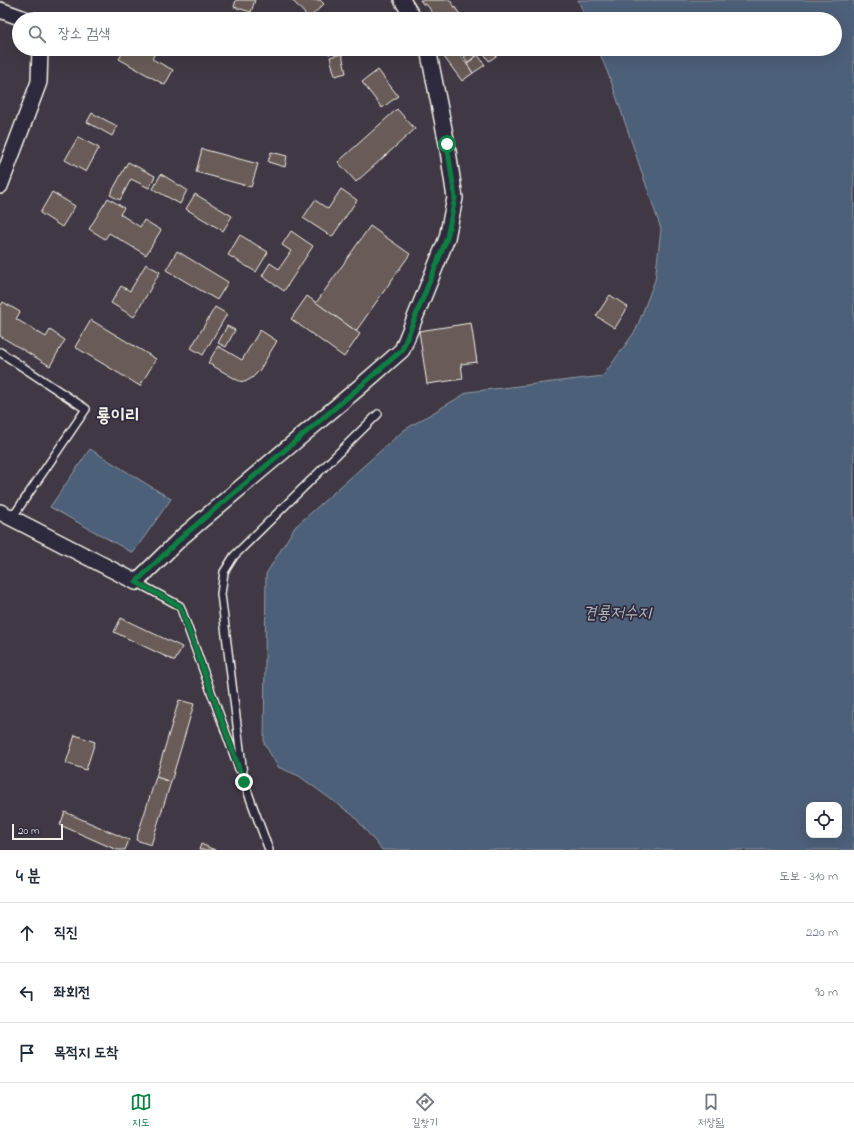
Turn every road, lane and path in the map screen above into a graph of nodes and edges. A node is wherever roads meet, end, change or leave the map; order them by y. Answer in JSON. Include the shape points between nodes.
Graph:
{"nodes":[{"id":1,"x":402,"y":0,"type":"edge"},
{"id":2,"x":0,"y":10,"type":"edge"},
{"id":3,"x":410,"y":12,"type":"edge"},
{"id":4,"x":12,"y":14,"type":"edge"},
{"id":5,"x":40,"y":56,"type":"edge"},
{"id":6,"x":429,"y":56,"type":"edge"},
{"id":7,"x":0,"y":186,"type":"edge"},
{"id":8,"x":0,"y":352,"type":"edge"},
{"id":9,"x":378,"y":414,"type":"dead end"},
{"id":10,"x":6,"y":515,"type":"edge"},
{"id":11,"x":136,"y":582,"type":"junction"},
{"id":12,"x":244,"y":782,"type":"junction"},
{"id":13,"x":269,"y":850,"type":"edge"}],
"edges":[{"from":1,"to":3,"type":"street"},
{"from":2,"to":4,"type":"street"},
{"from":5,"to":7,"type":"street","via":[[39,82]]},
{"from":6,"to":11,"type":"street","via":[[455,198],[447,238],[402,350],[183,536]]},
{"from":8,"to":10,"type":"lane","via":[[86,409]]},
{"from":9,"to":12,"type":"lane","via":[[234,556],[224,572],[221,594]]},
{"from":10,"to":11,"type":"street"},
{"from":11,"to":12,"type":"lane","via":[[180,606]]},
{"from":12,"to":13,"type":"lane"}]}
